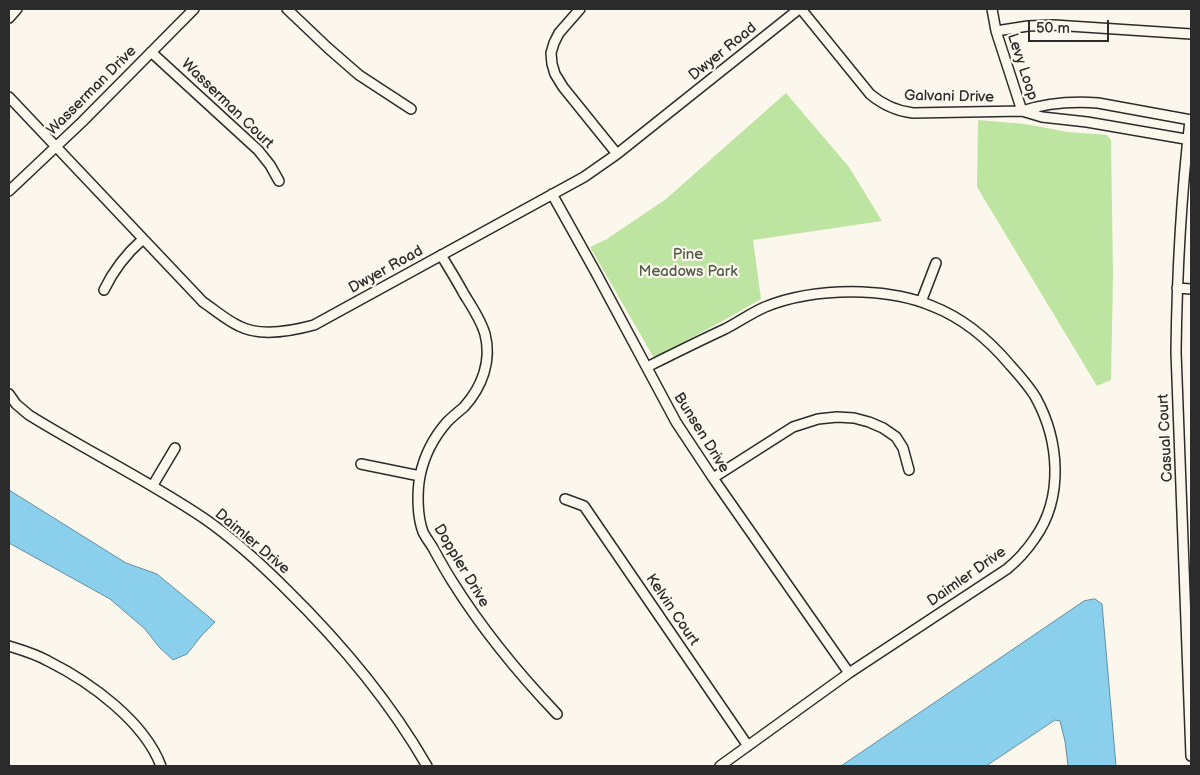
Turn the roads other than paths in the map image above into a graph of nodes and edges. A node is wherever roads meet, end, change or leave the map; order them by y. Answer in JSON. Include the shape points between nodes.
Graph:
{"nodes":[{"id":1,"x":17,"y":9,"type":"edge"},
{"id":2,"x":194,"y":9,"type":"edge"},
{"id":3,"x":287,"y":9,"type":"edge"},
{"id":4,"x":580,"y":9,"type":"edge"},
{"id":5,"x":800,"y":9,"type":"edge"},
{"id":6,"x":992,"y":9,"type":"edge"},
{"id":7,"x":9,"y":18,"type":"edge"},
{"id":8,"x":996,"y":31,"type":"junction"},
{"id":9,"x":1191,"y":34,"type":"edge"},
{"id":10,"x":152,"y":52,"type":"junction"},
{"id":11,"x":9,"y":97,"type":"edge"},
{"id":12,"x":411,"y":109,"type":"dead end"},
{"id":13,"x":1022,"y":111,"type":"junction"},
{"id":14,"x":1191,"y":120,"type":"edge"},
{"id":15,"x":1190,"y":140,"type":"edge"},
{"id":16,"x":56,"y":147,"type":"junction"},
{"id":17,"x":617,"y":154,"type":"junction"},
{"id":18,"x":279,"y":181,"type":"dead end"},
{"id":19,"x":9,"y":191,"type":"edge"},
{"id":20,"x":552,"y":194,"type":"junction"},
{"id":21,"x":144,"y":239,"type":"junction"},
{"id":22,"x":441,"y":255,"type":"junction"},
{"id":23,"x":936,"y":263,"type":"dead end"},
{"id":24,"x":1177,"y":288,"type":"junction"},
{"id":25,"x":1191,"y":289,"type":"edge"},
{"id":26,"x":104,"y":290,"type":"dead end"},
{"id":27,"x":921,"y":302,"type":"junction"},
{"id":28,"x":647,"y":367,"type":"junction"},
{"id":29,"x":9,"y":394,"type":"edge"},
{"id":30,"x":174,"y":448,"type":"dead end"},
{"id":31,"x":361,"y":464,"type":"dead end"},
{"id":32,"x":909,"y":470,"type":"dead end"},
{"id":33,"x":420,"y":476,"type":"junction"},
{"id":34,"x":713,"y":478,"type":"junction"},
{"id":35,"x":153,"y":486,"type":"junction"},
{"id":36,"x":1187,"y":487,"type":"edge"},
{"id":37,"x":565,"y":499,"type":"dead end"},
{"id":38,"x":9,"y":646,"type":"edge"},
{"id":39,"x":849,"y":673,"type":"junction"},
{"id":40,"x":1190,"y":682,"type":"edge"},
{"id":41,"x":557,"y":714,"type":"dead end"},
{"id":42,"x":748,"y":746,"type":"junction"},
{"id":43,"x":1191,"y":756,"type":"edge"},
{"id":44,"x":161,"y":766,"type":"edge"},
{"id":45,"x":427,"y":766,"type":"edge"},
{"id":46,"x":720,"y":766,"type":"edge"}],
"edges":[{"from":1,"to":7,"type":"street"},
{"from":2,"to":10,"type":"street","name":"Wasserman Drive"},
{"from":3,"to":12,"type":"street","via":[[360,75]]},
{"from":4,"to":17,"type":"street","via":[[559,33],[551,53],[552,64],[563,87]]},
{"from":5,"to":13,"type":"street","name":"Galvani Drive","via":[[870,94],[890,108],[912,113]]},
{"from":5,"to":17,"type":"street","name":"Dwyer Road"},
{"from":6,"to":8,"type":"street","name":"Levy Loop"},
{"from":8,"to":9,"type":"street","name":"Levy Loop","via":[[1054,25]]},
{"from":8,"to":13,"type":"street","name":"Levy Loop"},
{"from":10,"to":16,"type":"street","name":"Wasserman Drive"},
{"from":10,"to":18,"type":"street","name":"Wasserman Court","via":[[258,150]]},
{"from":11,"to":16,"type":"street","name":"Dwyer Road"},
{"from":13,"to":14,"type":"street","name":"Galvani Drive","via":[[1038,106],[1084,102]]},
{"from":13,"to":15,"type":"street","name":"Galvani Drive","via":[[1042,117]]},
{"from":14,"to":15,"type":"street","name":"Casual Court"},
{"from":15,"to":24,"type":"street","name":"Casual Court","via":[[1182,198]]},
{"from":16,"to":19,"type":"street","name":"Wasserman Drive"},
{"from":16,"to":21,"type":"street","name":"Dwyer Road"},
{"from":17,"to":20,"type":"street","name":"Dwyer Road"},
{"from":20,"to":22,"type":"street","name":"Dwyer Road"},
{"from":20,"to":28,"type":"street","name":"Bunsen Drive"},
{"from":21,"to":22,"type":"street","name":"Dwyer Road","via":[[203,302],[219,314],[241,327],[276,332],[314,325]]},
{"from":21,"to":26,"type":"street","via":[[118,265]]},
{"from":22,"to":33,"type":"street","name":"Doppler Drive","via":[[479,318],[485,334],[487,360],[472,398],[448,421],[432,443]]},
{"from":23,"to":27,"type":"street"},
{"from":24,"to":25,"type":"street"},
{"from":24,"to":36,"type":"street","name":"Casual Court","via":[[1176,352]]},
{"from":27,"to":28,"type":"street","name":"Daimler Drive","via":[[861,292],[837,292],[787,300],[750,314]]},
{"from":27,"to":39,"type":"street","name":"Daimler Drive","via":[[947,313],[985,339],[1024,380],[1044,414],[1050,433],[1055,462],[1054,490],[1036,537],[1007,569]]},
{"from":28,"to":34,"type":"street","name":"Bunsen Drive","via":[[676,422]]},
{"from":29,"to":35,"type":"street","name":"Daimler Drive","via":[[29,415]]},
{"from":30,"to":35,"type":"street"},
{"from":31,"to":33,"type":"street"},
{"from":32,"to":34,"type":"street","via":[[896,437],[869,422],[837,417],[793,427]]},
{"from":33,"to":41,"type":"street","name":"Doppler Drive","via":[[418,494],[423,531],[440,562],[483,628]]},
{"from":34,"to":39,"type":"street","name":"Bunsen Drive"},
{"from":35,"to":45,"type":"street","name":"Daimler Drive","via":[[238,544],[312,614],[373,685]]},
{"from":36,"to":40,"type":"street","name":"Casual Court"},
{"from":37,"to":42,"type":"street","name":"Kelvin Court","via":[[584,506]]},
{"from":38,"to":44,"type":"street","via":[[46,660],[97,691],[139,729]]},
{"from":39,"to":42,"type":"street","name":"Daimler Drive"},
{"from":40,"to":43,"type":"street","name":"Casual Court"},
{"from":42,"to":46,"type":"street","name":"Daimler Drive"}]}
